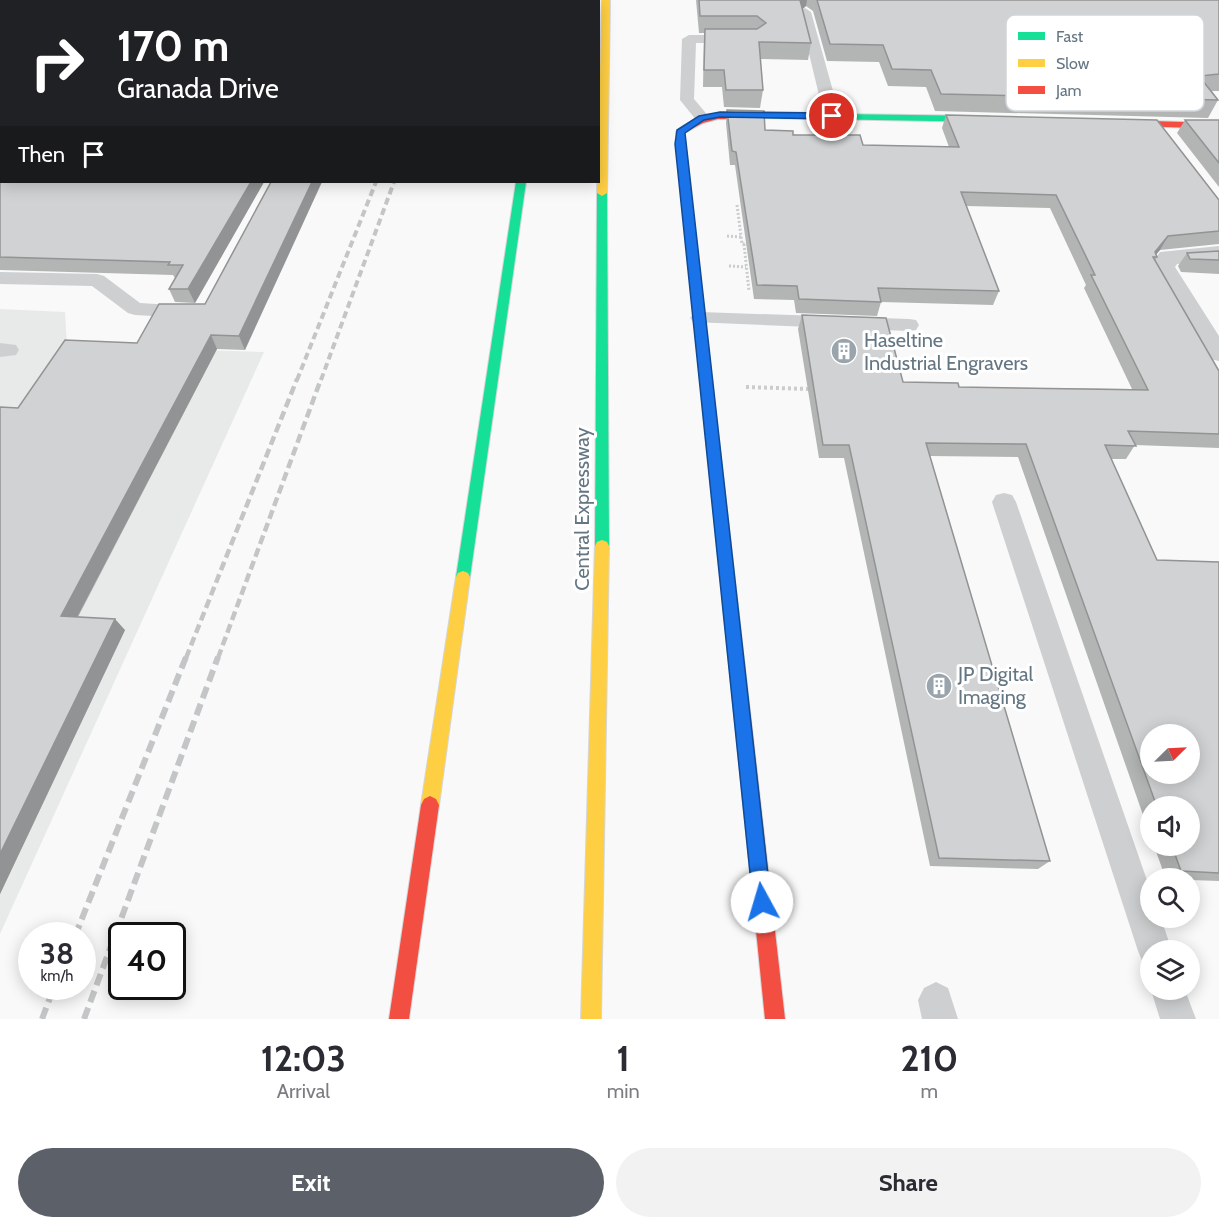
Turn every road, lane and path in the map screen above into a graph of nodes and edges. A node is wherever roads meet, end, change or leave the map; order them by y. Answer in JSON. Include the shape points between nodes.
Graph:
{"nodes":[{"id":1,"x":606,"y":0,"type":"edge"},
{"id":2,"x":805,"y":12,"type":"edge"},
{"id":3,"x":755,"y":39,"type":"edge"},
{"id":4,"x":832,"y":116,"type":"junction"},
{"id":5,"x":1002,"y":119,"type":"edge"},
{"id":6,"x":696,"y":120,"type":"junction"},
{"id":7,"x":1103,"y":123,"type":"edge"},
{"id":8,"x":1158,"y":125,"type":"junction"},
{"id":9,"x":1219,"y":126,"type":"edge"},
{"id":10,"x":1175,"y":147,"type":"edge"},
{"id":11,"x":521,"y":183,"type":"edge"},
{"id":12,"x":737,"y":205,"type":"dead end"},
{"id":13,"x":744,"y":244,"type":"junction"},
{"id":14,"x":755,"y":244,"type":"edge"},
{"id":15,"x":1219,"y":254,"type":"edge"},
{"id":16,"x":745,"y":259,"type":"junction"},
{"id":17,"x":757,"y":259,"type":"edge"},
{"id":18,"x":0,"y":278,"type":"edge"},
{"id":19,"x":749,"y":296,"type":"dead end"},
{"id":20,"x":208,"y":302,"type":"edge"},
{"id":21,"x":700,"y":318,"type":"junction"},
{"id":22,"x":909,"y":324,"type":"dead end"},
{"id":23,"x":1219,"y":352,"type":"edge"},
{"id":24,"x":741,"y":387,"type":"dead end"},
{"id":25,"x":808,"y":389,"type":"dead end"},
{"id":26,"x":1004,"y":502,"type":"dead end"},
{"id":27,"x":1151,"y":940,"type":"edge"},
{"id":28,"x":1171,"y":1000,"type":"edge"},
{"id":29,"x":399,"y":1019,"type":"edge"},
{"id":30,"x":591,"y":1019,"type":"edge"},
{"id":31,"x":774,"y":1019,"type":"edge"},
{"id":32,"x":1178,"y":1019,"type":"edge"}],
"edges":[{"from":1,"to":30,"type":"main road","name":"Central Expressway","via":[[602,99],[602,547]]},
{"from":2,"to":4,"type":"lane"},
{"from":3,"to":6,"type":"lane","via":[[689,39],[687,100]]},
{"from":4,"to":5,"type":"main road"},
{"from":4,"to":6,"type":"main road","via":[[720,115]]},
{"from":6,"to":21,"type":"main road","via":[[680,132],[680,144]]},
{"from":7,"to":8,"type":"main road"},
{"from":8,"to":9,"type":"main road"},
{"from":8,"to":10,"type":"street"},
{"from":11,"to":29,"type":"main road"},
{"from":12,"to":13,"type":"path"},
{"from":13,"to":14,"type":"path"},
{"from":13,"to":16,"type":"path"},
{"from":15,"to":23,"type":"street","via":[[1169,257],[1162,267],[1210,344]]},
{"from":16,"to":17,"type":"path"},
{"from":16,"to":19,"type":"path"},
{"from":18,"to":20,"type":"lane","via":[[97,280],[135,309],[202,312]]},
{"from":21,"to":22,"type":"lane"},
{"from":21,"to":31,"type":"main road"},
{"from":24,"to":25,"type":"path"},
{"from":26,"to":27,"type":"lane"},
{"from":28,"to":32,"type":"lane"}]}
